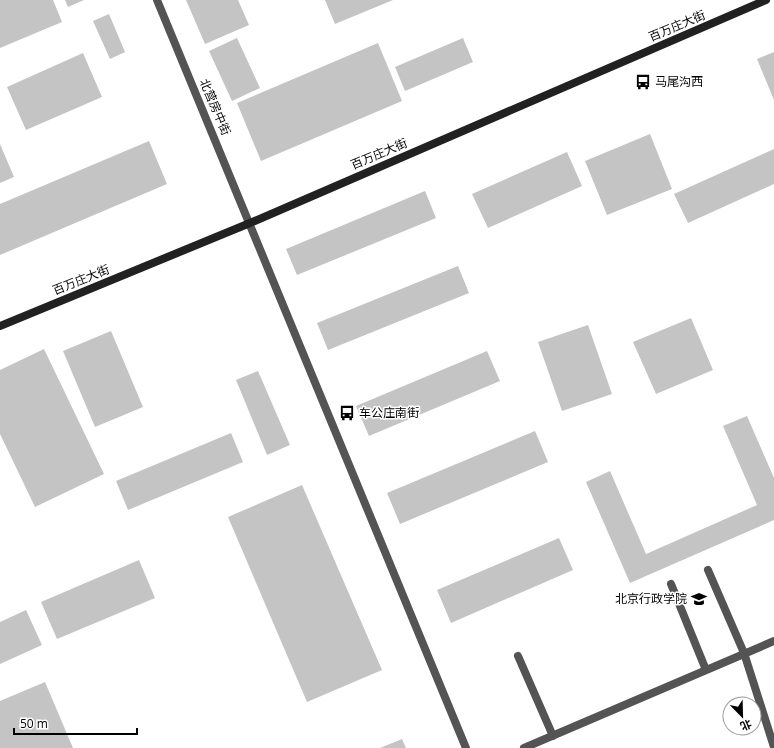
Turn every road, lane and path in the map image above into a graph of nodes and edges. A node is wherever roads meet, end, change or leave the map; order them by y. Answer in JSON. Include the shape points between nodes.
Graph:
{"nodes":[{"id":1,"x":157,"y":0,"type":"edge"},
{"id":2,"x":766,"y":0,"type":"edge"},
{"id":3,"x":250,"y":223,"type":"junction"},
{"id":4,"x":0,"y":326,"type":"edge"},
{"id":5,"x":708,"y":570,"type":"dead end"},
{"id":6,"x":671,"y":584,"type":"dead end"},
{"id":7,"x":774,"y":641,"type":"edge"},
{"id":8,"x":744,"y":653,"type":"junction"},
{"id":9,"x":518,"y":656,"type":"dead end"},
{"id":10,"x":706,"y":670,"type":"junction"},
{"id":11,"x":553,"y":736,"type":"junction"},
{"id":12,"x":774,"y":746,"type":"edge"},
{"id":13,"x":466,"y":748,"type":"edge"},
{"id":14,"x":524,"y":748,"type":"edge"}],
"edges":[{"from":1,"to":3,"type":"street","name":"北营房中街"},
{"from":2,"to":3,"type":"main road","name":"百万庄大街"},
{"from":3,"to":4,"type":"main road","name":"百万庄大街"},
{"from":3,"to":13,"type":"street"},
{"from":5,"to":8,"type":"street"},
{"from":6,"to":10,"type":"street"},
{"from":7,"to":8,"type":"street"},
{"from":8,"to":10,"type":"street"},
{"from":8,"to":12,"type":"street"},
{"from":9,"to":11,"type":"street"},
{"from":10,"to":11,"type":"street"},
{"from":11,"to":14,"type":"street"}]}
